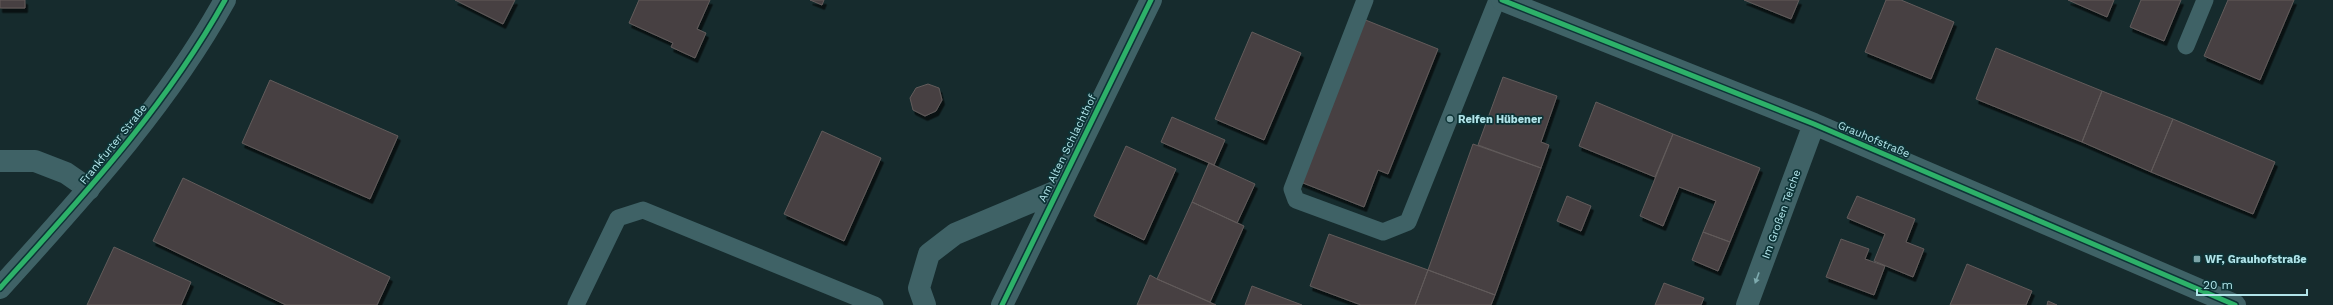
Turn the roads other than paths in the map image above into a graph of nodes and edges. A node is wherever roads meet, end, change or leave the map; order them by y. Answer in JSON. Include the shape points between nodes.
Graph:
{"nodes":[{"id":1,"x":225,"y":0,"type":"edge"},
{"id":2,"x":1151,"y":0,"type":"edge"},
{"id":3,"x":1365,"y":0,"type":"edge"},
{"id":4,"x":2205,"y":0,"type":"edge"},
{"id":5,"x":1509,"y":1,"type":"edge"},
{"id":6,"x":2186,"y":46,"type":"dead end"},
{"id":7,"x":1814,"y":124,"type":"junction"},
{"id":8,"x":0,"y":160,"type":"edge"},
{"id":9,"x":89,"y":189,"type":"junction"},
{"id":10,"x":1057,"y":191,"type":"junction"},
{"id":11,"x":0,"y":288,"type":"edge"},
{"id":12,"x":576,"y":305,"type":"edge"},
{"id":13,"x":875,"y":305,"type":"edge"},
{"id":14,"x":925,"y":305,"type":"edge"},
{"id":15,"x":1002,"y":305,"type":"edge"},
{"id":16,"x":1747,"y":305,"type":"edge"},
{"id":17,"x":2235,"y":305,"type":"edge"}],
"edges":[{"from":1,"to":9,"type":"street","name":"Frankfurter Straße","via":[[188,62],[139,130]]},
{"from":2,"to":10,"type":"street","name":"Am Alten Schlachthof"},
{"from":3,"to":5,"type":"lane","via":[[1292,189],[1296,200],[1383,232],[1408,222]]},
{"from":4,"to":6,"type":"lane"},
{"from":5,"to":7,"type":"street","name":"Grauhofstraße"},
{"from":7,"to":16,"type":"street","name":"Im Großen Teiche","one_way":true},
{"from":7,"to":17,"type":"street","name":"Grauhofstraße"},
{"from":8,"to":9,"type":"street","name":"Frankfurter Straße","via":[[35,161],[66,173]]},
{"from":9,"to":11,"type":"street","name":"Frankfurter Straße"},
{"from":10,"to":14,"type":"street","name":"Am Alten Schlachthof","via":[[955,234],[929,254],[919,288]]},
{"from":10,"to":15,"type":"street","name":"Am Alten Schlachthof"},
{"from":12,"to":13,"type":"lane","via":[[618,218],[643,210]]}]}
